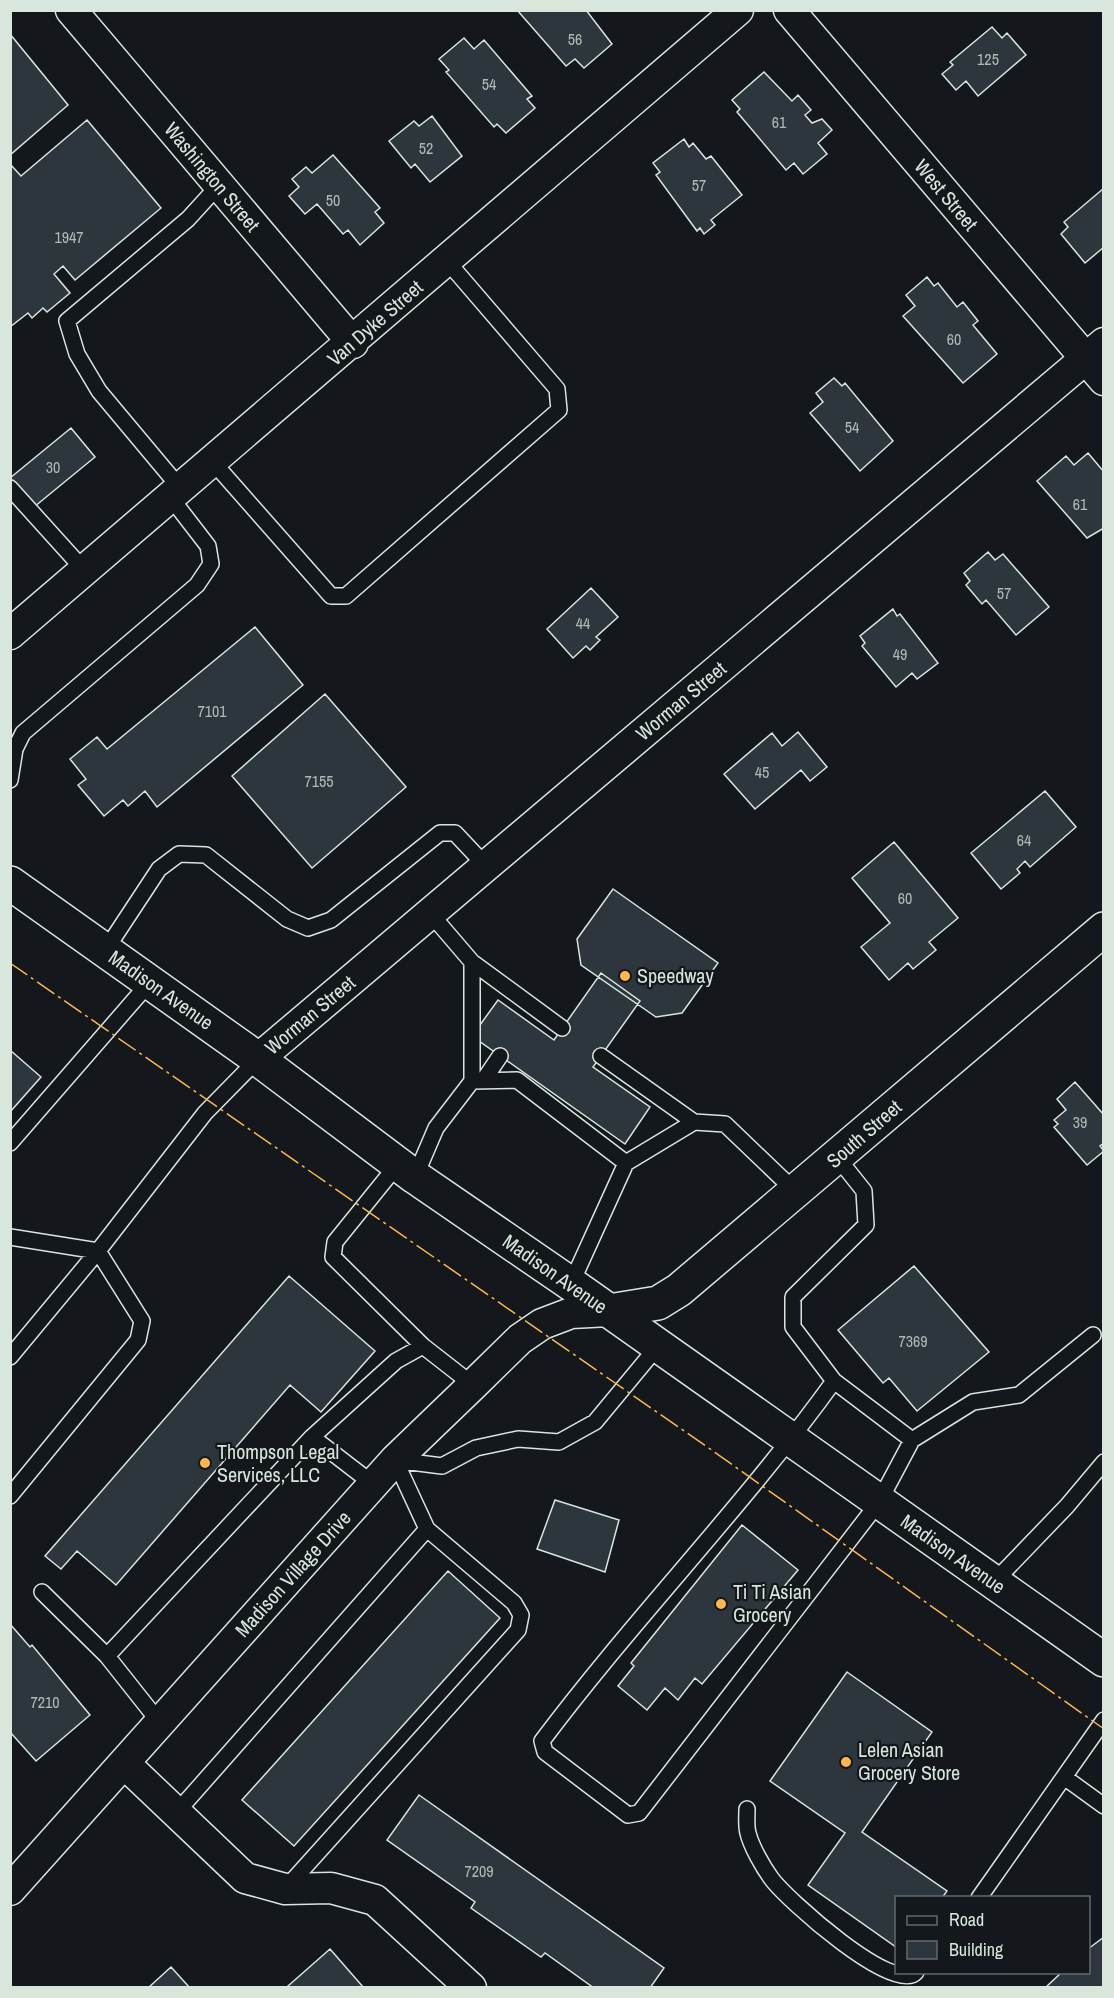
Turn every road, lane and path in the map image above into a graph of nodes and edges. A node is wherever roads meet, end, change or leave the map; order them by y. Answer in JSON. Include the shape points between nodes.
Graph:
{"nodes":[{"id":1,"x":71,"y":10,"type":"edge"},
{"id":2,"x":738,"y":10,"type":"edge"},
{"id":3,"x":789,"y":10,"type":"edge"},
{"id":4,"x":219,"y":185,"type":"junction"},
{"id":5,"x":447,"y":261,"type":"junction"},
{"id":6,"x":352,"y":343,"type":"junction"},
{"id":7,"x":1097,"y":361,"type":"edge"},
{"id":8,"x":213,"y":462,"type":"junction"},
{"id":9,"x":10,"y":488,"type":"edge"},
{"id":10,"x":176,"y":494,"type":"junction"},
{"id":11,"x":85,"y":571,"type":"junction"},
{"id":12,"x":10,"y":634,"type":"edge"},
{"id":13,"x":10,"y":780,"type":"edge"},
{"id":14,"x":486,"y":866,"type":"junction"},
{"id":15,"x":10,"y":883,"type":"edge"},
{"id":16,"x":430,"y":913,"type":"junction"},
{"id":17,"x":1104,"y":929,"type":"edge"},
{"id":18,"x":105,"y":951,"type":"junction"},
{"id":19,"x":472,"y":962,"type":"junction"},
{"id":20,"x":150,"y":982,"type":"junction"},
{"id":21,"x":562,"y":1028,"type":"dead end"},
{"id":22,"x":500,"y":1056,"type":"dead end"},
{"id":23,"x":258,"y":1059,"type":"junction"},
{"id":24,"x":602,"y":1062,"type":"dead end"},
{"id":25,"x":478,"y":1081,"type":"junction"},
{"id":26,"x":694,"y":1122,"type":"junction"},
{"id":27,"x":10,"y":1143,"type":"edge"},
{"id":28,"x":837,"y":1157,"type":"junction"},
{"id":29,"x":626,"y":1162,"type":"junction"},
{"id":30,"x":406,"y":1170,"type":"junction"},
{"id":31,"x":796,"y":1192,"type":"junction"},
{"id":32,"x":10,"y":1237,"type":"edge"},
{"id":33,"x":98,"y":1251,"type":"junction"},
{"id":34,"x":572,"y":1284,"type":"junction"},
{"id":35,"x":609,"y":1311,"type":"junction"},
{"id":36,"x":1093,"y":1335,"type":"dead end"},
{"id":37,"x":423,"y":1346,"type":"junction"},
{"id":38,"x":658,"y":1346,"type":"junction"},
{"id":39,"x":10,"y":1357,"type":"edge"},
{"id":40,"x":834,"y":1381,"type":"junction"},
{"id":41,"x":472,"y":1385,"type":"junction"},
{"id":42,"x":312,"y":1437,"type":"junction"},
{"id":43,"x":792,"y":1440,"type":"junction"},
{"id":44,"x":912,"y":1440,"type":"junction"},
{"id":45,"x":395,"y":1460,"type":"junction"},
{"id":46,"x":1104,"y":1462,"type":"edge"},
{"id":47,"x":373,"y":1484,"type":"junction"},
{"id":48,"x":10,"y":1496,"type":"edge"},
{"id":49,"x":879,"y":1502,"type":"junction"},
{"id":50,"x":427,"y":1529,"type":"junction"},
{"id":51,"x":993,"y":1582,"type":"junction"},
{"id":52,"x":42,"y":1592,"type":"dead end"},
{"id":53,"x":107,"y":1656,"type":"junction"},
{"id":54,"x":1104,"y":1660,"type":"edge"},
{"id":55,"x":1104,"y":1720,"type":"edge"},
{"id":56,"x":160,"y":1723,"type":"junction"},
{"id":57,"x":124,"y":1763,"type":"junction"},
{"id":58,"x":1064,"y":1777,"type":"junction"},
{"id":59,"x":1104,"y":1806,"type":"edge"},
{"id":60,"x":747,"y":1809,"type":"dead end"},
{"id":61,"x":176,"y":1813,"type":"junction"},
{"id":62,"x":285,"y":1889,"type":"junction"},
{"id":63,"x":10,"y":1890,"type":"edge"},
{"id":64,"x":980,"y":1896,"type":"edge"},
{"id":65,"x":912,"y":1974,"type":"edge"},
{"id":66,"x":471,"y":1988,"type":"edge"}],
"edges":[{"from":1,"to":4,"type":"street","name":"Washington Street"},
{"from":2,"to":5,"type":"street","name":"Van Dyke Street"},
{"from":3,"to":7,"type":"street","name":"West Street"},
{"from":4,"to":6,"type":"street","name":"Washington Street"},
{"from":4,"to":10,"type":"lane","via":[[188,219],[67,321],[77,354],[99,391]]},
{"from":5,"to":6,"type":"street","name":"Van Dyke Street"},
{"from":5,"to":8,"type":"lane","via":[[557,389],[559,410],[346,596],[332,596]]},
{"from":6,"to":8,"type":"street","name":"Van Dyke Street"},
{"from":7,"to":14,"type":"street","name":"Worman Street"},
{"from":8,"to":10,"type":"street","name":"Van Dyke Street"},
{"from":9,"to":11,"type":"lane"},
{"from":10,"to":11,"type":"street","name":"Van Dyke Street"},
{"from":10,"to":13,"type":"lane","via":[[208,546],[211,564],[197,585],[23,733],[15,749]]},
{"from":11,"to":12,"type":"street","name":"Van Dyke Street"},
{"from":14,"to":16,"type":"street","name":"Worman Street"},
{"from":14,"to":18,"type":"lane","via":[[455,833],[440,833],[331,920],[308,928],[287,919],[206,855],[179,854],[159,869]]},
{"from":15,"to":18,"type":"main road","name":"Madison Avenue"},
{"from":16,"to":19,"type":"lane"},
{"from":16,"to":23,"type":"street","name":"Worman Street"},
{"from":17,"to":28,"type":"main road","name":"South Street"},
{"from":18,"to":20,"type":"main road","name":"Madison Avenue"},
{"from":19,"to":21,"type":"lane","via":[[529,1013]]},
{"from":19,"to":25,"type":"lane"},
{"from":20,"to":23,"type":"main road","name":"Madison Avenue"},
{"from":20,"to":27,"type":"lane"},
{"from":22,"to":25,"type":"lane"},
{"from":23,"to":30,"type":"main road","name":"Madison Avenue"},
{"from":23,"to":33,"type":"lane","via":[[205,1113]]},
{"from":24,"to":26,"type":"lane","via":[[633,1087]]},
{"from":25,"to":29,"type":"lane","via":[[517,1080],[533,1086],[602,1136]]},
{"from":25,"to":30,"type":"lane","via":[[436,1128]]},
{"from":26,"to":29,"type":"lane"},
{"from":26,"to":31,"type":"lane","via":[[725,1124]]},
{"from":28,"to":31,"type":"main road","name":"South Street"},
{"from":28,"to":40,"type":"lane","via":[[864,1191],[866,1225],[793,1297],[793,1327]]},
{"from":29,"to":34,"type":"lane"},
{"from":30,"to":34,"type":"main road","name":"Madison Avenue"},
{"from":30,"to":37,"type":"lane","via":[[335,1242],[333,1257]]},
{"from":31,"to":35,"type":"main road","name":"South Street","via":[[665,1299],[638,1308]]},
{"from":32,"to":33,"type":"lane"},
{"from":33,"to":39,"type":"lane"},
{"from":33,"to":48,"type":"lane","via":[[142,1320],[138,1340]]},
{"from":34,"to":35,"type":"main road","name":"Madison Avenue"},
{"from":35,"to":38,"type":"main road","name":"Madison Avenue"},
{"from":35,"to":41,"type":"street","name":"Madison Village Drive","via":[[571,1313],[542,1324],[520,1339]]},
{"from":36,"to":44,"type":"lane","via":[[1019,1395],[973,1402]]},
{"from":37,"to":41,"type":"lane"},
{"from":37,"to":42,"type":"lane","via":[[396,1361]]},
{"from":38,"to":43,"type":"main road","name":"Madison Avenue"},
{"from":38,"to":45,"type":"lane","via":[[595,1422],[559,1442],[518,1439],[476,1448],[441,1466]]},
{"from":40,"to":43,"type":"lane"},
{"from":40,"to":44,"type":"lane"},
{"from":41,"to":45,"type":"street","name":"Madison Village Drive"},
{"from":42,"to":47,"type":"lane"},
{"from":42,"to":53,"type":"lane"},
{"from":43,"to":49,"type":"main road","name":"Madison Avenue"},
{"from":43,"to":49,"type":"lane","via":[[582,1688],[542,1741],[545,1752],[628,1815],[639,1813]]},
{"from":44,"to":49,"type":"lane"},
{"from":45,"to":47,"type":"street","name":"Madison Village Drive"},
{"from":45,"to":50,"type":"lane"},
{"from":46,"to":51,"type":"lane"},
{"from":47,"to":56,"type":"street","name":"Madison Village Drive"},
{"from":49,"to":51,"type":"main road","name":"Madison Avenue"},
{"from":50,"to":61,"type":"lane"},
{"from":50,"to":62,"type":"lane","via":[[514,1603],[521,1615],[518,1630]]},
{"from":51,"to":54,"type":"main road","name":"Madison Avenue"},
{"from":52,"to":53,"type":"lane"},
{"from":53,"to":56,"type":"lane"},
{"from":55,"to":58,"type":"lane"},
{"from":56,"to":57,"type":"street","name":"Madison Village Drive"},
{"from":57,"to":61,"type":"street"},
{"from":57,"to":63,"type":"street","name":"Madison Village Drive"},
{"from":58,"to":59,"type":"lane"},
{"from":58,"to":64,"type":"lane"},
{"from":60,"to":65,"type":"lane","via":[[748,1833],[771,1879],[830,1935],[888,1973],[903,1978]]},
{"from":61,"to":62,"type":"street","via":[[245,1878]]},
{"from":62,"to":66,"type":"street","via":[[331,1887],[375,1900]]}]}
